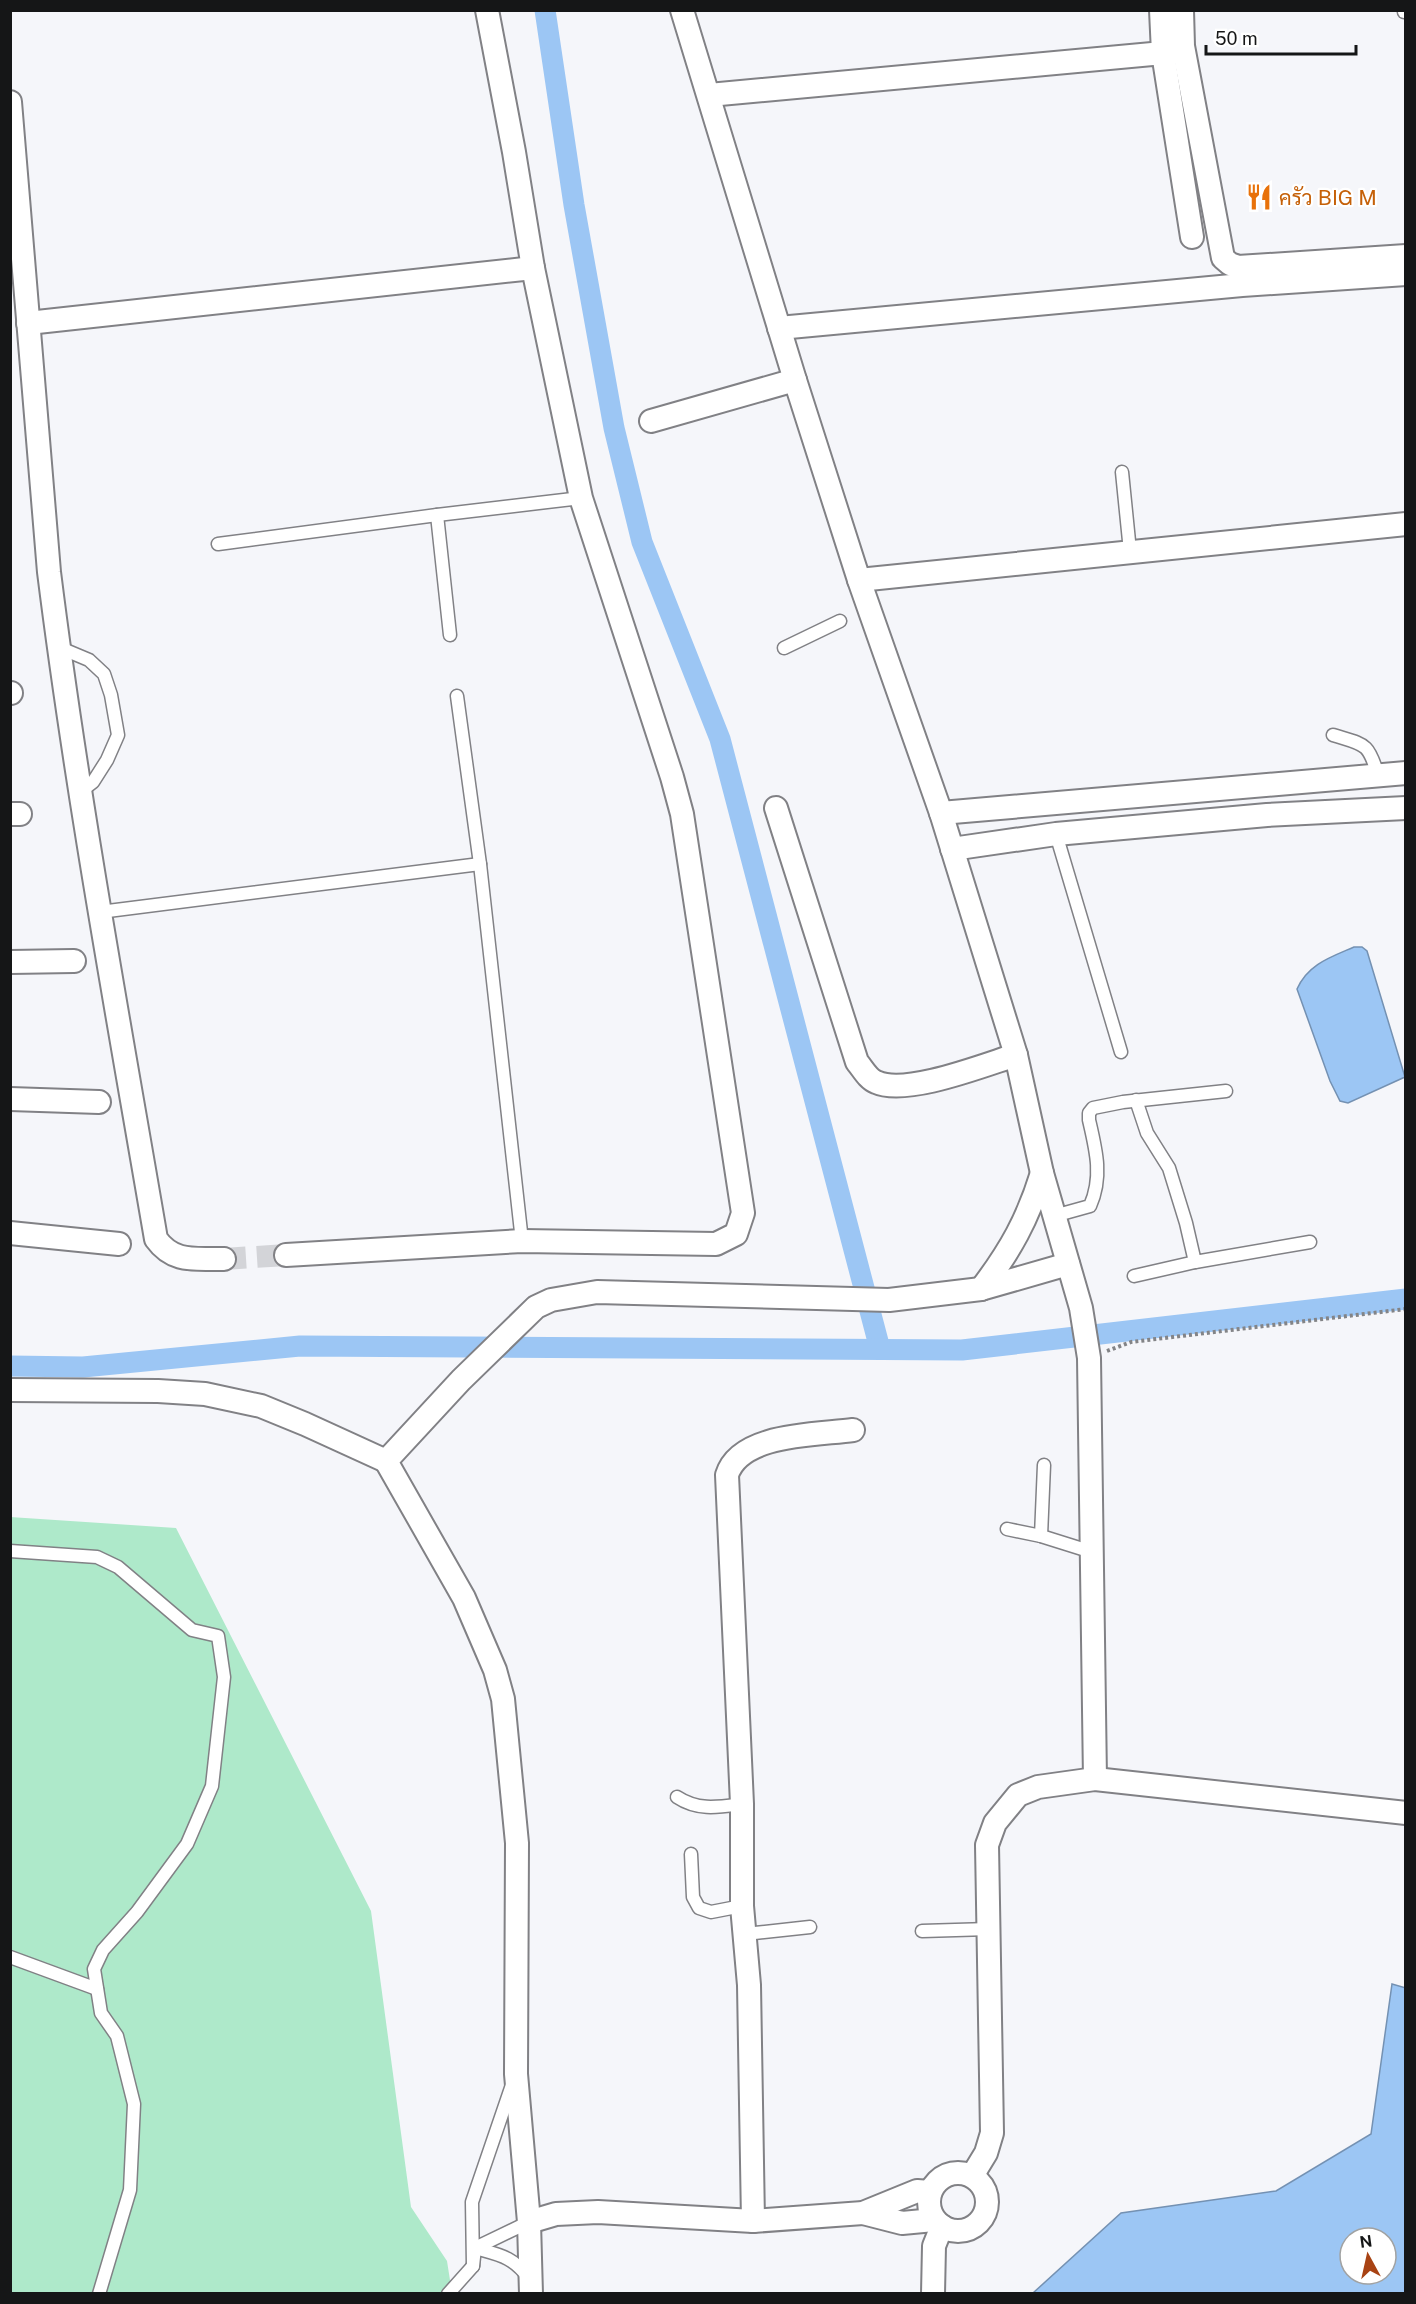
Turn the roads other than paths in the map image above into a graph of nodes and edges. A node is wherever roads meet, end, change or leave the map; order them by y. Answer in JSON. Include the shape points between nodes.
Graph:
{"nodes":[{"id":1,"x":487,"y":10,"type":"edge"},
{"id":2,"x":682,"y":10,"type":"edge"},
{"id":3,"x":1161,"y":10,"type":"edge"},
{"id":4,"x":1182,"y":10,"type":"edge"},
{"id":5,"x":1163,"y":52,"type":"junction"},
{"id":6,"x":709,"y":94,"type":"junction"},
{"id":7,"x":10,"y":102,"type":"edge"},
{"id":8,"x":1192,"y":237,"type":"dead end"},
{"id":9,"x":1406,"y":256,"type":"edge"},
{"id":10,"x":533,"y":268,"type":"junction"},
{"id":11,"x":1406,"y":274,"type":"edge"},
{"id":12,"x":28,"y":323,"type":"junction"},
{"id":13,"x":779,"y":328,"type":"junction"},
{"id":14,"x":795,"y":380,"type":"junction"},
{"id":15,"x":651,"y":422,"type":"dead end"},
{"id":16,"x":1122,"y":472,"type":"dead end"},
{"id":17,"x":581,"y":498,"type":"junction"},
{"id":18,"x":437,"y":515,"type":"junction"},
{"id":19,"x":1406,"y":524,"type":"edge"},
{"id":20,"x":218,"y":544,"type":"dead end"},
{"id":21,"x":1130,"y":551,"type":"junction"},
{"id":22,"x":859,"y":580,"type":"junction"},
{"id":23,"x":840,"y":621,"type":"dead end"},
{"id":24,"x":450,"y":635,"type":"dead end"},
{"id":25,"x":58,"y":647,"type":"junction"},
{"id":26,"x":784,"y":648,"type":"dead end"},
{"id":27,"x":457,"y":696,"type":"dead end"},
{"id":28,"x":1333,"y":735,"type":"dead end"},
{"id":29,"x":1406,"y":773,"type":"edge"},
{"id":30,"x":1378,"y":776,"type":"junction"},
{"id":31,"x":80,"y":792,"type":"junction"},
{"id":32,"x":776,"y":808,"type":"dead end"},
{"id":33,"x":941,"y":813,"type":"junction"},
{"id":34,"x":1404,"y":815,"type":"edge"},
{"id":35,"x":1056,"y":834,"type":"junction"},
{"id":36,"x":952,"y":849,"type":"junction"},
{"id":37,"x":480,"y":864,"type":"junction"},
{"id":38,"x":100,"y":912,"type":"junction"},
{"id":39,"x":74,"y":960,"type":"dead end"},
{"id":40,"x":10,"y":962,"type":"edge"},
{"id":41,"x":1121,"y":1052,"type":"dead end"},
{"id":42,"x":1016,"y":1055,"type":"junction"},
{"id":43,"x":1226,"y":1091,"type":"dead end"},
{"id":44,"x":10,"y":1099,"type":"edge"},
{"id":45,"x":1136,"y":1100,"type":"junction"},
{"id":46,"x":99,"y":1101,"type":"dead end"},
{"id":47,"x":1042,"y":1173,"type":"junction"},
{"id":48,"x":1054,"y":1216,"type":"junction"},
{"id":49,"x":10,"y":1233,"type":"edge"},
{"id":50,"x":522,"y":1241,"type":"junction"},
{"id":51,"x":1310,"y":1242,"type":"dead end"},
{"id":52,"x":119,"y":1244,"type":"dead end"},
{"id":53,"x":286,"y":1255,"type":"tunnel mouth"},
{"id":54,"x":224,"y":1258,"type":"tunnel mouth"},
{"id":55,"x":1195,"y":1262,"type":"junction"},
{"id":56,"x":1068,"y":1264,"type":"junction"},
{"id":57,"x":1134,"y":1276,"type":"dead end"},
{"id":58,"x":981,"y":1289,"type":"junction"},
{"id":59,"x":10,"y":1390,"type":"edge"},
{"id":60,"x":853,"y":1430,"type":"dead end"},
{"id":61,"x":386,"y":1461,"type":"junction"},
{"id":62,"x":1044,"y":1465,"type":"dead end"},
{"id":63,"x":1007,"y":1529,"type":"dead end"},
{"id":64,"x":1041,"y":1536,"type":"junction"},
{"id":65,"x":10,"y":1551,"type":"edge"},
{"id":66,"x":1092,"y":1552,"type":"junction"},
{"id":67,"x":1095,"y":1779,"type":"junction"},
{"id":68,"x":677,"y":1797,"type":"dead end"},
{"id":69,"x":742,"y":1804,"type":"junction"},
{"id":70,"x":1406,"y":1813,"type":"edge"},
{"id":71,"x":691,"y":1854,"type":"dead end"},
{"id":72,"x":742,"y":1906,"type":"junction"},
{"id":73,"x":810,"y":1927,"type":"dead end"},
{"id":74,"x":989,"y":1929,"type":"junction"},
{"id":75,"x":922,"y":1931,"type":"dead end"},
{"id":76,"x":745,"y":1934,"type":"junction"},
{"id":77,"x":10,"y":1957,"type":"edge"},
{"id":78,"x":97,"y":1989,"type":"junction"},
{"id":79,"x":516,"y":2074,"type":"junction"},
{"id":80,"x":972,"y":2176,"type":"junction"},
{"id":81,"x":930,"y":2192,"type":"junction"},
{"id":82,"x":863,"y":2213,"type":"junction"},
{"id":83,"x":753,"y":2221,"type":"junction"},
{"id":84,"x":529,"y":2222,"type":"junction"},
{"id":85,"x":938,"y":2223,"type":"junction"},
{"id":86,"x":475,"y":2248,"type":"junction"},
{"id":87,"x":473,"y":2266,"type":"junction"},
{"id":88,"x":531,"y":2287,"type":"edge"},
{"id":89,"x":99,"y":2294,"type":"edge"},
{"id":90,"x":448,"y":2294,"type":"edge"},
{"id":91,"x":933,"y":2294,"type":"edge"}],
"edges":[{"from":1,"to":10,"type":"street"},
{"from":2,"to":6,"type":"street"},
{"from":3,"to":5,"type":"street"},
{"from":4,"to":9,"type":"street","via":[[1184,46],[1223,258],[1238,267]]},
{"from":5,"to":6,"type":"street"},
{"from":5,"to":8,"type":"street"},
{"from":6,"to":13,"type":"street"},
{"from":7,"to":12,"type":"street"},
{"from":10,"to":12,"type":"street"},
{"from":10,"to":17,"type":"street"},
{"from":11,"to":13,"type":"street","via":[[1242,285]]},
{"from":12,"to":25,"type":"street"},
{"from":13,"to":14,"type":"street"},
{"from":14,"to":15,"type":"street"},
{"from":14,"to":22,"type":"street"},
{"from":16,"to":21,"type":"lane"},
{"from":17,"to":18,"type":"lane"},
{"from":17,"to":50,"type":"street","via":[[682,814],[743,1213],[736,1234],[716,1244]]},
{"from":18,"to":20,"type":"lane"},
{"from":18,"to":24,"type":"lane"},
{"from":19,"to":21,"type":"street"},
{"from":21,"to":22,"type":"street"},
{"from":22,"to":33,"type":"street","via":[[867,612]]},
{"from":23,"to":26,"type":"lane"},
{"from":25,"to":31,"type":"street"},
{"from":25,"to":31,"type":"lane","via":[[89,660],[104,674],[118,735],[93,782]]},
{"from":27,"to":37,"type":"lane"},
{"from":28,"to":30,"type":"lane","via":[[1364,744]]},
{"from":29,"to":30,"type":"street"},
{"from":30,"to":33,"type":"street"},
{"from":31,"to":38,"type":"street"},
{"from":32,"to":42,"type":"street","via":[[854,1054],[870,1079],[891,1087],[935,1080]]},
{"from":33,"to":36,"type":"street"},
{"from":34,"to":35,"type":"street","via":[[1266,815]]},
{"from":35,"to":36,"type":"street"},
{"from":35,"to":41,"type":"lane"},
{"from":36,"to":42,"type":"street"},
{"from":37,"to":38,"type":"lane"},
{"from":37,"to":50,"type":"lane"},
{"from":38,"to":54,"type":"street","via":[[156,1239],[164,1250],[177,1257]]},
{"from":39,"to":40,"type":"street"},
{"from":42,"to":47,"type":"street"},
{"from":43,"to":45,"type":"lane"},
{"from":44,"to":46,"type":"street"},
{"from":45,"to":48,"type":"lane","via":[[1100,1105],[1089,1113],[1099,1167],[1093,1199],[1090,1206]]},
{"from":45,"to":55,"type":"lane","via":[[1147,1133],[1168,1168]]},
{"from":47,"to":48,"type":"street"},
{"from":47,"to":58,"type":"street","via":[[1018,1236]]},
{"from":48,"to":56,"type":"street"},
{"from":49,"to":52,"type":"street"},
{"from":50,"to":53,"type":"street"},
{"from":51,"to":55,"type":"lane"},
{"from":55,"to":57,"type":"lane"},
{"from":56,"to":58,"type":"street"},
{"from":56,"to":66,"type":"street","via":[[1081,1308],[1089,1358]]},
{"from":58,"to":61,"type":"street","via":[[889,1300],[597,1292],[551,1300],[536,1307],[461,1380]]},
{"from":59,"to":61,"type":"street","via":[[158,1390],[205,1394],[261,1406]]},
{"from":60,"to":69,"type":"street","via":[[772,1440],[754,1447],[730,1466],[727,1475]]},
{"from":61,"to":79,"type":"street","via":[[464,1598],[503,1699],[517,1843]]},
{"from":62,"to":64,"type":"lane"},
{"from":63,"to":64,"type":"lane"},
{"from":64,"to":66,"type":"lane"},
{"from":65,"to":78,"type":"lane","via":[[97,1557],[118,1567],[192,1630],[218,1636],[224,1677],[212,1786],[187,1844],[137,1912],[103,1950],[94,1969]]},
{"from":66,"to":67,"type":"street"},
{"from":67,"to":70,"type":"street"},
{"from":67,"to":74,"type":"street","via":[[1038,1787],[1017,1795],[995,1822],[987,1845]]},
{"from":68,"to":69,"type":"lane","via":[[707,1809]]},
{"from":69,"to":72,"type":"street"},
{"from":71,"to":72,"type":"lane","via":[[693,1897],[699,1908],[711,1912]]},
{"from":72,"to":76,"type":"street"},
{"from":73,"to":76,"type":"lane"},
{"from":74,"to":75,"type":"lane"},
{"from":74,"to":80,"type":"street","via":[[992,2133]]},
{"from":76,"to":83,"type":"street"},
{"from":77,"to":78,"type":"lane"},
{"from":78,"to":89,"type":"lane","via":[[101,2013],[117,2036],[134,2104],[130,2190]]},
{"from":79,"to":84,"type":"street"},
{"from":79,"to":87,"type":"lane","via":[[472,2202]]},
{"from":80,"to":81,"type":"street","via":[[943,2176]]},
{"from":80,"to":85,"type":"street","via":[[985,2190],[983,2217],[960,2231]]},
{"from":81,"to":82,"type":"street","via":[[917,2191]]},
{"from":81,"to":85,"type":"street","via":[[928,2201]]},
{"from":82,"to":83,"type":"street"},
{"from":82,"to":85,"type":"street","via":[[902,2223]]},
{"from":83,"to":84,"type":"street","via":[[598,2212],[556,2214]]},
{"from":84,"to":86,"type":"lane"},
{"from":84,"to":88,"type":"street"},
{"from":85,"to":91,"type":"street"},
{"from":86,"to":87,"type":"lane"},
{"from":86,"to":88,"type":"lane","via":[[518,2264]]},
{"from":87,"to":90,"type":"lane"}]}
